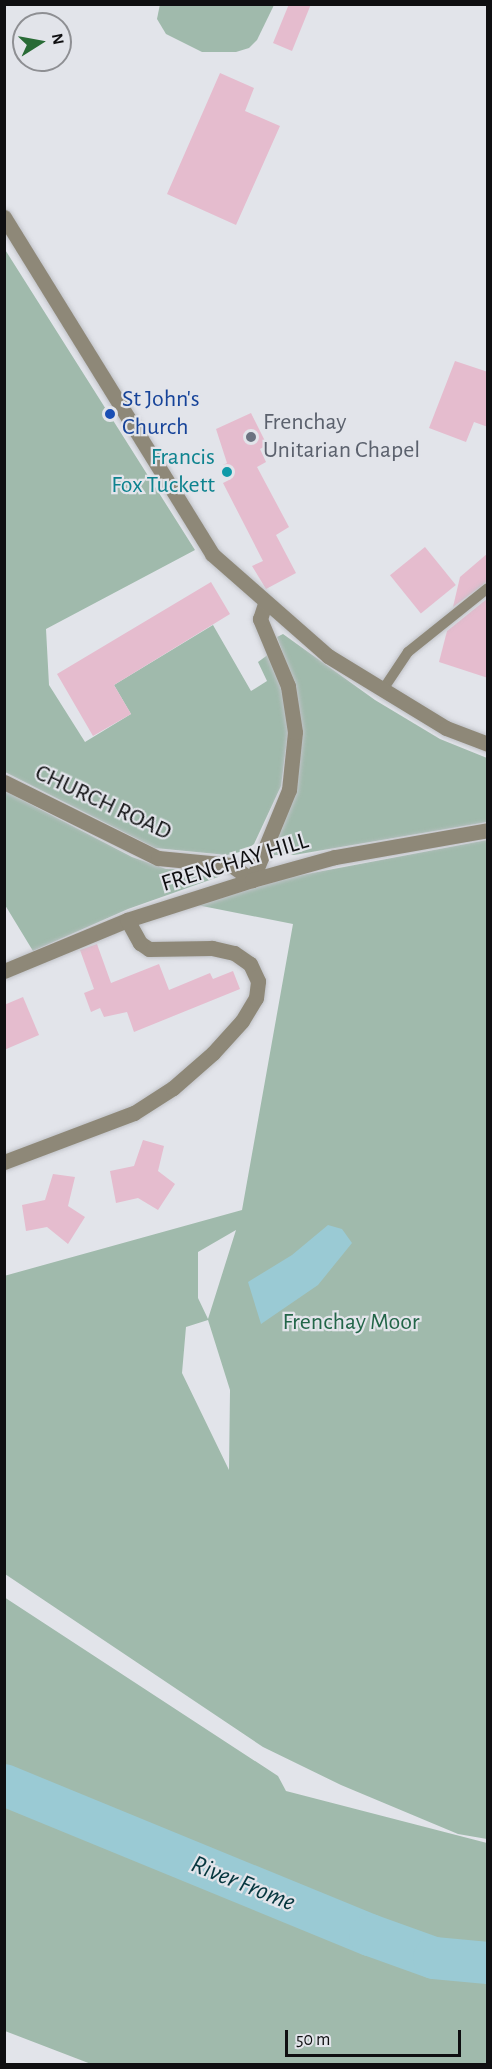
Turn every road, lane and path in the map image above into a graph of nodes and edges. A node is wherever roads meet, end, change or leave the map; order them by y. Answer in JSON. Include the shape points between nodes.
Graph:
{"nodes":[{"id":1,"x":4,"y":217,"type":"edge"},
{"id":2,"x":488,"y":588,"type":"edge"},
{"id":3,"x":265,"y":604,"type":"junction"},
{"id":4,"x":381,"y":691,"type":"junction"},
{"id":5,"x":488,"y":744,"type":"edge"},
{"id":6,"x":4,"y":782,"type":"edge"},
{"id":7,"x":488,"y":830,"type":"edge"},
{"id":8,"x":252,"y":880,"type":"junction"},
{"id":9,"x":127,"y":920,"type":"junction"},
{"id":10,"x":4,"y":971,"type":"edge"},
{"id":11,"x":4,"y":1162,"type":"edge"}],
"edges":[{"from":1,"to":3,"type":"street","via":[[212,554]]},
{"from":2,"to":4,"type":"lane","via":[[408,652]]},
{"from":3,"to":4,"type":"street","via":[[328,656]]},
{"from":3,"to":8,"type":"street","via":[[260,619],[288,686],[295,732],[289,790]]},
{"from":4,"to":5,"type":"street","via":[[446,728]]},
{"from":6,"to":8,"type":"street","name":"CHURCH ROAD","via":[[158,858],[231,864]]},
{"from":7,"to":8,"type":"street","name":"FRENCHAY HILL","via":[[334,857]]},
{"from":8,"to":9,"type":"street","name":"FRENCHAY HILL"},
{"from":9,"to":10,"type":"street","name":"FRENCHAY HILL"},
{"from":9,"to":11,"type":"street","via":[[140,943],[149,949],[212,948],[234,954],[250,964],[258,981],[256,998],[242,1021],[213,1053],[173,1088],[134,1113]]}]}
